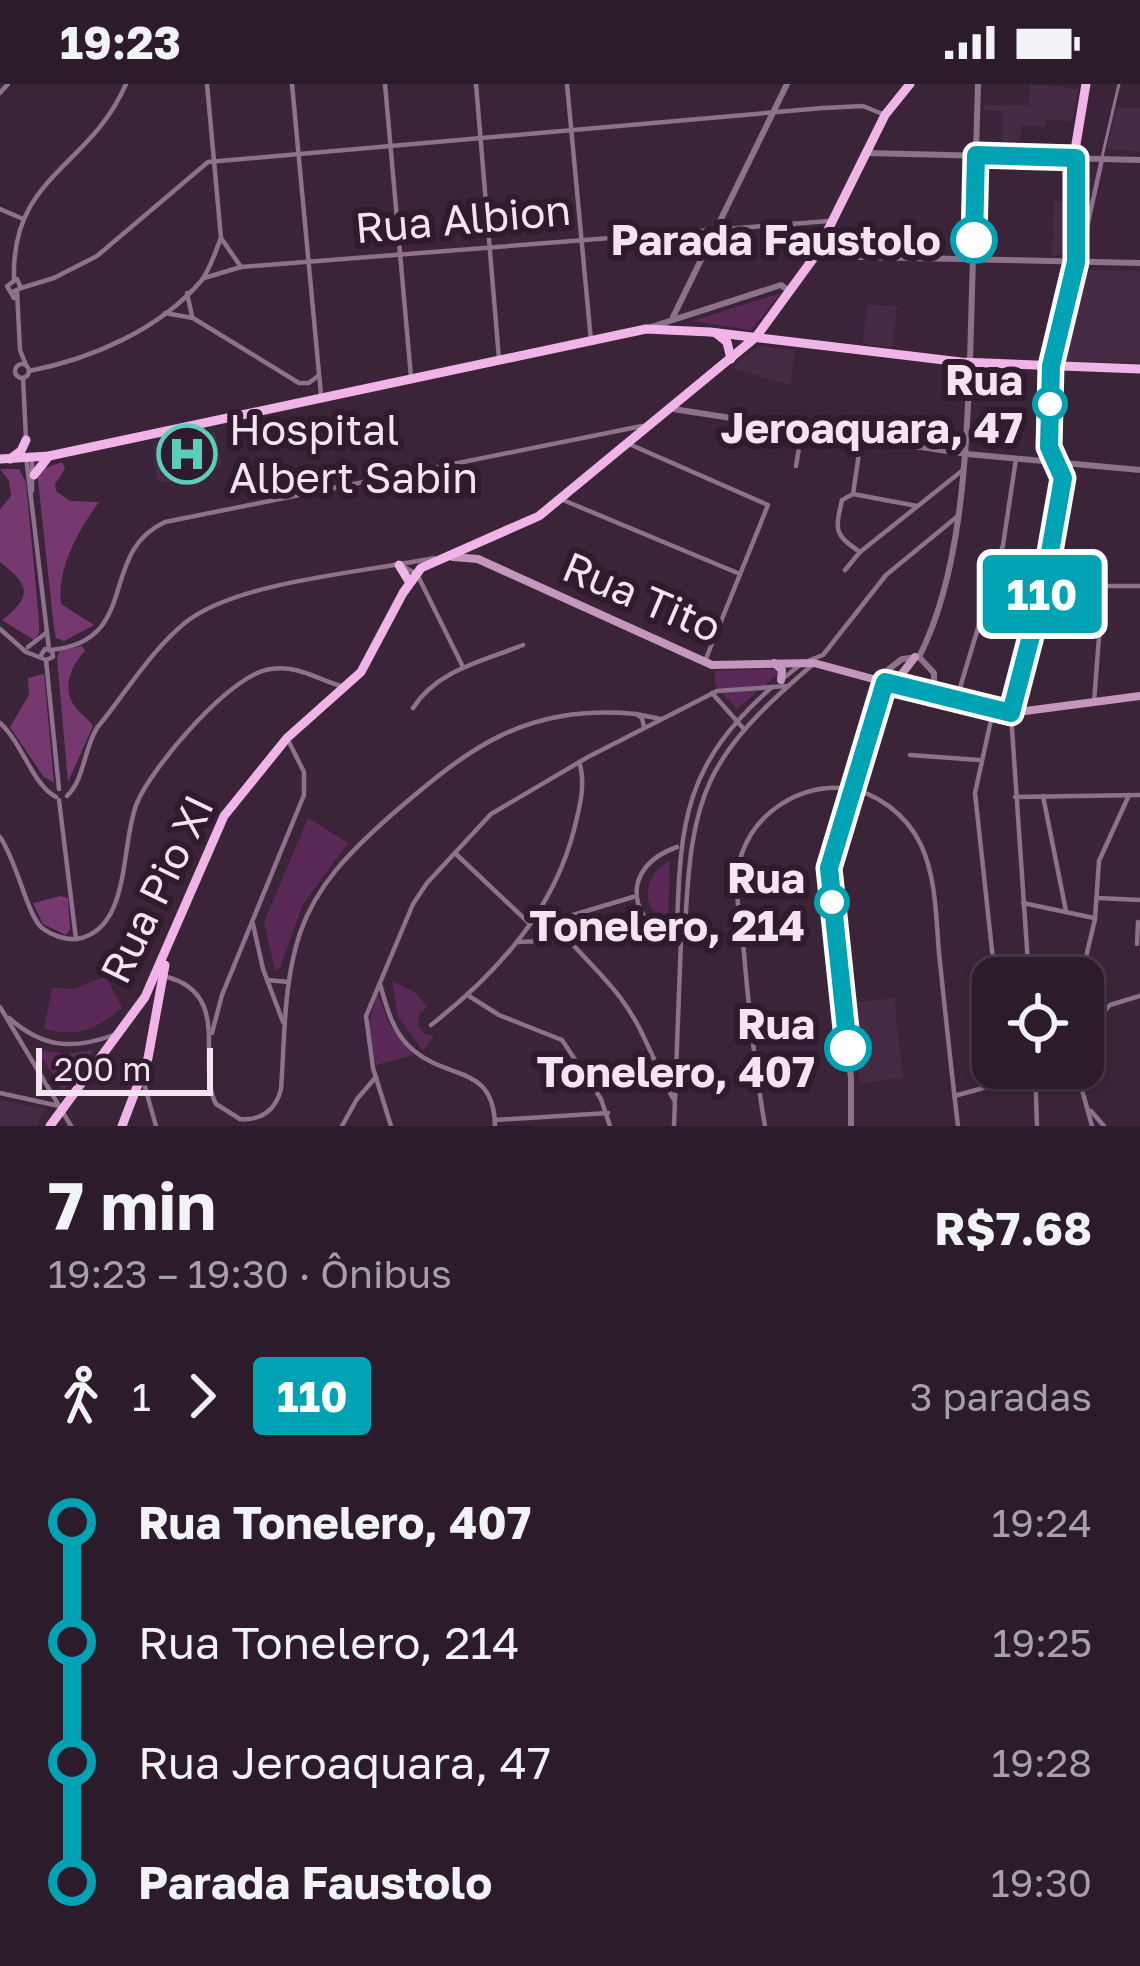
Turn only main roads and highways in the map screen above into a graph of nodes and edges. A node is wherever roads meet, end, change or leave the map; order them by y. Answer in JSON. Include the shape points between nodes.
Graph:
{"nodes":[{"id":1,"x":910,"y":84,"type":"edge"},
{"id":2,"x":1086,"y":84,"type":"edge"},
{"id":3,"x":775,"y":314,"type":"junction"},
{"id":4,"x":716,"y":333,"type":"junction"},
{"id":5,"x":756,"y":338,"type":"junction"},
{"id":6,"x":786,"y":342,"type":"junction"},
{"id":7,"x":731,"y":359,"type":"junction"},
{"id":8,"x":1051,"y":366,"type":"junction"},
{"id":9,"x":1140,"y":369,"type":"edge"},
{"id":10,"x":48,"y":456,"type":"junction"},
{"id":11,"x":5,"y":459,"type":"edge"},
{"id":12,"x":34,"y":475,"type":"road end"},
{"id":13,"x":476,"y":544,"type":"junction"},
{"id":14,"x":478,"y":559,"type":"junction"},
{"id":15,"x":399,"y":565,"type":"road end"},
{"id":16,"x":413,"y":578,"type":"junction"},
{"id":17,"x":917,"y":657,"type":"road end"},
{"id":18,"x":773,"y":662,"type":"junction"},
{"id":19,"x":889,"y":683,"type":"junction"},
{"id":20,"x":780,"y":684,"type":"road end"},
{"id":21,"x":1140,"y":696,"type":"edge"},
{"id":22,"x":159,"y":980,"type":"junction"},
{"id":23,"x":132,"y":1016,"type":"junction"},
{"id":24,"x":153,"y":1034,"type":"junction"},
{"id":25,"x":55,"y":1116,"type":"edge"},
{"id":26,"x":122,"y":1126,"type":"edge"}],
"edges":[{"from":1,"to":3,"type":"main road","name":"Rua Pio XI"},
{"from":2,"to":8,"type":"main road","via":[[1076,158],[1077,256]]},
{"from":3,"to":5,"type":"main road","name":"Rua Pio XI"},
{"from":3,"to":6,"type":"main road"},
{"from":4,"to":5,"type":"main road"},
{"from":4,"to":7,"type":"main road"},
{"from":4,"to":10,"type":"main road","via":[[646,329]]},
{"from":5,"to":6,"type":"main road"},
{"from":5,"to":7,"type":"main road","name":"Rua Pio XI"},
{"from":6,"to":8,"type":"main road"},
{"from":7,"to":13,"type":"main road","name":"Rua Pio XI","via":[[532,521]]},
{"from":8,"to":9,"type":"main road"},
{"from":10,"to":11,"type":"main road"},
{"from":10,"to":11,"type":"main road","via":[[26,442]]},
{"from":10,"to":12,"type":"main road"},
{"from":13,"to":14,"type":"main road"},
{"from":13,"to":16,"type":"main road","name":"Rua Pio XI"},
{"from":14,"to":16,"type":"main road","via":[[458,556]]},
{"from":14,"to":18,"type":"main road","name":"Rua Tito","via":[[712,665]]},
{"from":15,"to":16,"type":"main road"},
{"from":16,"to":22,"type":"main road","name":"Rua Pio XI","via":[[365,667],[287,738],[224,816]]},
{"from":17,"to":19,"type":"main road"},
{"from":18,"to":19,"type":"main road","name":"Rua Tito"},
{"from":18,"to":20,"type":"main road","via":[[782,670]]},
{"from":19,"to":21,"type":"main road","name":"Rua Tito","via":[[1011,713]]},
{"from":22,"to":23,"type":"main road","name":"Rua Pio XI"},
{"from":22,"to":24,"type":"main road"},
{"from":23,"to":24,"type":"main road"},
{"from":23,"to":25,"type":"main road","name":"Rua Pio XI"},
{"from":24,"to":26,"type":"main road","via":[[140,1107]]}]}
